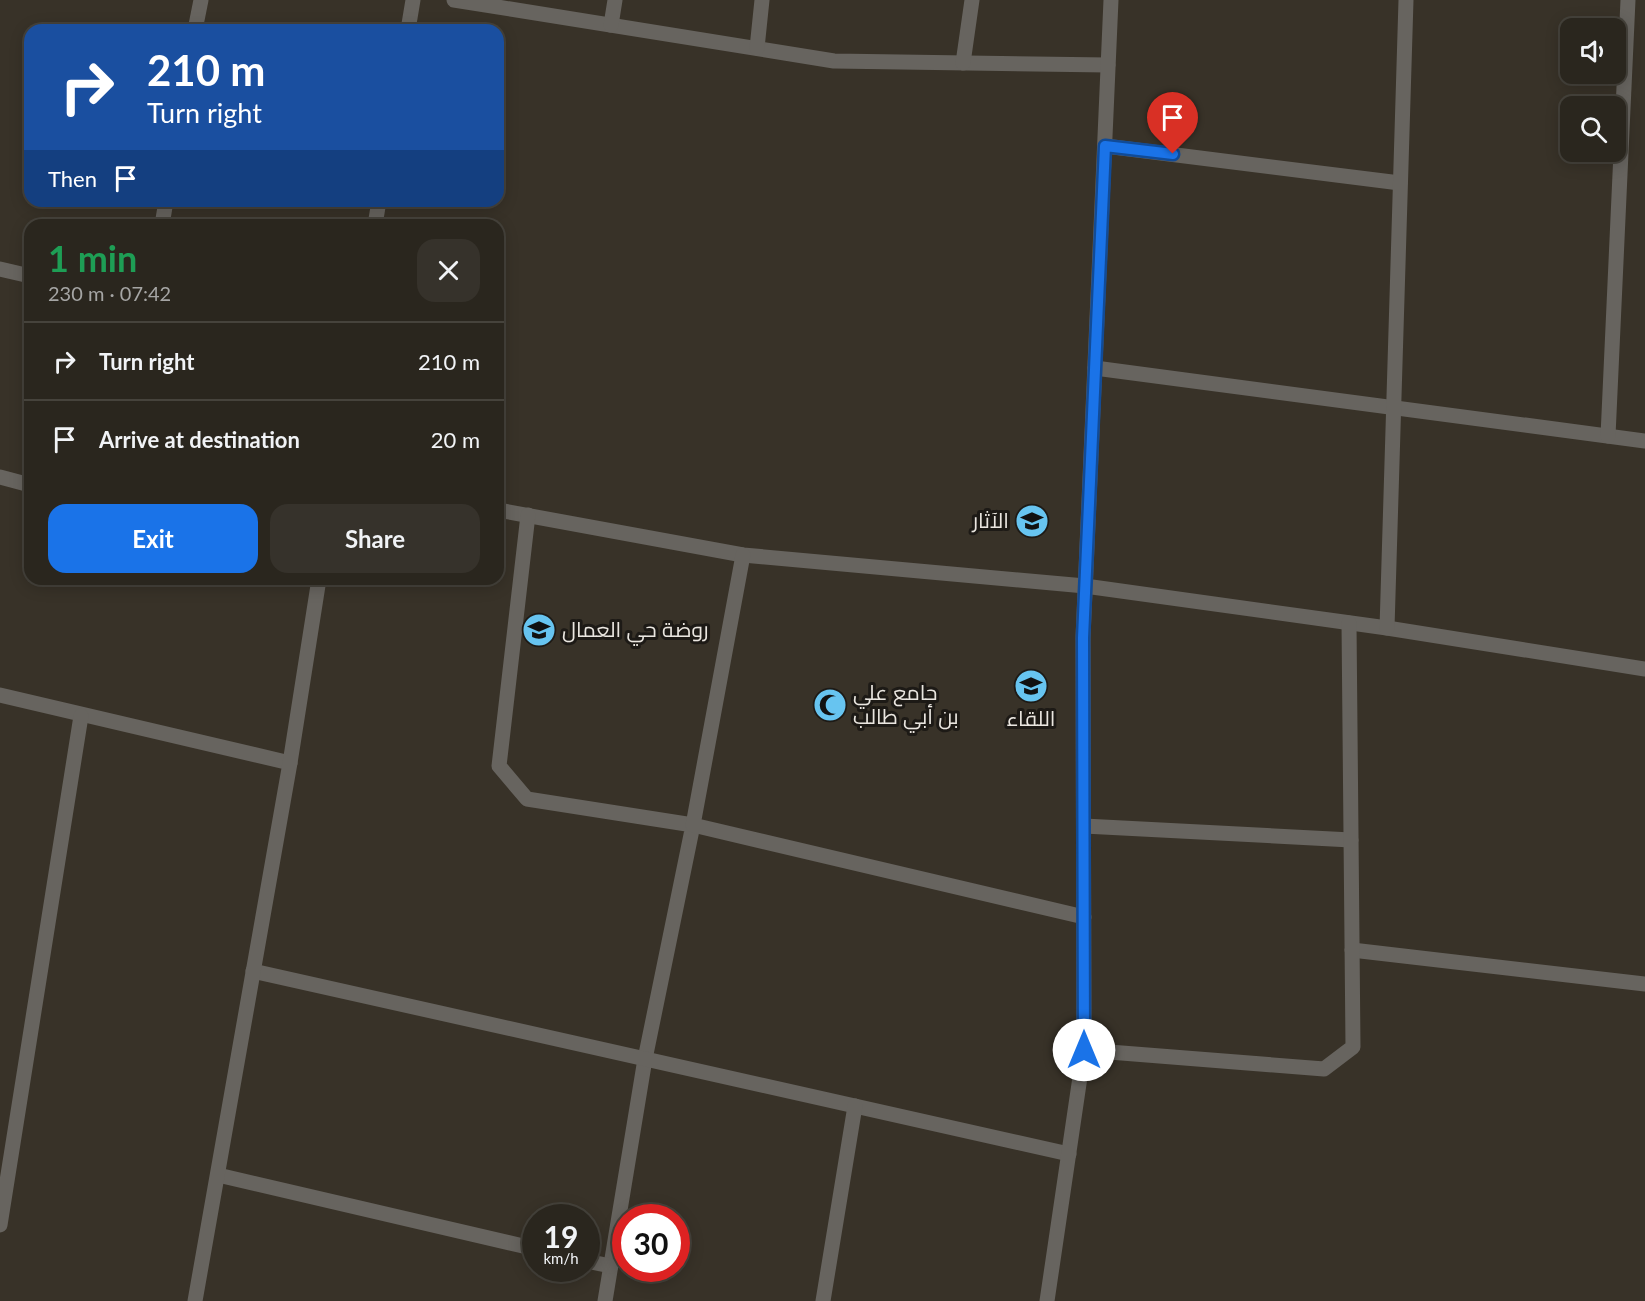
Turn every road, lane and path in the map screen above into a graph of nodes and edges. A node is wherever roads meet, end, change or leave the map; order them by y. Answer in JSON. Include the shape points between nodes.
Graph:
{"nodes":[{"id":1,"x":201,"y":0,"type":"edge"},
{"id":2,"x":413,"y":0,"type":"edge"},
{"id":3,"x":454,"y":0,"type":"edge"},
{"id":4,"x":615,"y":0,"type":"edge"},
{"id":5,"x":762,"y":0,"type":"edge"},
{"id":6,"x":972,"y":0,"type":"edge"},
{"id":7,"x":1111,"y":0,"type":"edge"},
{"id":8,"x":1406,"y":0,"type":"edge"},
{"id":9,"x":1628,"y":0,"type":"edge"},
{"id":10,"x":196,"y":24,"type":"edge"},
{"id":11,"x":409,"y":24,"type":"edge"},
{"id":12,"x":610,"y":25,"type":"junction"},
{"id":13,"x":757,"y":48,"type":"junction"},
{"id":14,"x":963,"y":63,"type":"junction"},
{"id":15,"x":1108,"y":65,"type":"junction"},
{"id":16,"x":1105,"y":146,"type":"junction"},
{"id":17,"x":1400,"y":183,"type":"junction"},
{"id":18,"x":0,"y":269,"type":"edge"},
{"id":19,"x":24,"y":275,"type":"edge"},
{"id":20,"x":1095,"y":368,"type":"junction"},
{"id":21,"x":1393,"y":409,"type":"junction"},
{"id":22,"x":1608,"y":436,"type":"junction"},
{"id":23,"x":1645,"y":441,"type":"edge"},
{"id":24,"x":0,"y":477,"type":"edge"},
{"id":25,"x":24,"y":483,"type":"edge"},
{"id":26,"x":504,"y":511,"type":"edge"},
{"id":27,"x":528,"y":515,"type":"junction"},
{"id":28,"x":744,"y":555,"type":"junction"},
{"id":29,"x":318,"y":585,"type":"edge"},
{"id":30,"x":1085,"y":586,"type":"junction"},
{"id":31,"x":1349,"y":623,"type":"junction"},
{"id":32,"x":1387,"y":628,"type":"junction"},
{"id":33,"x":1645,"y":669,"type":"edge"},
{"id":34,"x":0,"y":695,"type":"edge"},
{"id":35,"x":81,"y":716,"type":"junction"},
{"id":36,"x":290,"y":763,"type":"junction"},
{"id":37,"x":693,"y":825,"type":"junction"},
{"id":38,"x":1084,"y":826,"type":"junction"},
{"id":39,"x":1351,"y":840,"type":"junction"},
{"id":40,"x":1084,"y":917,"type":"junction"},
{"id":41,"x":1352,"y":950,"type":"junction"},
{"id":42,"x":253,"y":971,"type":"junction"},
{"id":43,"x":1645,"y":984,"type":"edge"},
{"id":44,"x":1084,"y":1050,"type":"junction"},
{"id":45,"x":645,"y":1059,"type":"junction"},
{"id":46,"x":855,"y":1106,"type":"junction"},
{"id":47,"x":1069,"y":1154,"type":"junction"},
{"id":48,"x":218,"y":1175,"type":"junction"},
{"id":49,"x":0,"y":1225,"type":"edge"},
{"id":50,"x":522,"y":1246,"type":"edge"},
{"id":51,"x":600,"y":1264,"type":"edge"},
{"id":52,"x":611,"y":1266,"type":"junction"},
{"id":53,"x":195,"y":1301,"type":"edge"},
{"id":54,"x":605,"y":1301,"type":"edge"},
{"id":55,"x":823,"y":1301,"type":"edge"},
{"id":56,"x":1047,"y":1301,"type":"edge"}],
"edges":[{"from":1,"to":10,"type":"street"},
{"from":2,"to":11,"type":"street"},
{"from":3,"to":12,"type":"street"},
{"from":4,"to":12,"type":"street"},
{"from":5,"to":13,"type":"street"},
{"from":6,"to":14,"type":"street"},
{"from":7,"to":15,"type":"street"},
{"from":8,"to":17,"type":"street"},
{"from":9,"to":22,"type":"street"},
{"from":12,"to":13,"type":"street"},
{"from":13,"to":14,"type":"street","via":[[834,61]]},
{"from":14,"to":15,"type":"street"},
{"from":15,"to":16,"type":"street"},
{"from":16,"to":17,"type":"street"},
{"from":16,"to":20,"type":"street"},
{"from":17,"to":21,"type":"street"},
{"from":18,"to":19,"type":"street"},
{"from":20,"to":21,"type":"street"},
{"from":20,"to":30,"type":"street"},
{"from":21,"to":22,"type":"street"},
{"from":21,"to":32,"type":"street"},
{"from":22,"to":23,"type":"street"},
{"from":24,"to":25,"type":"street"},
{"from":26,"to":27,"type":"street"},
{"from":27,"to":28,"type":"street"},
{"from":27,"to":37,"type":"street","via":[[499,766],[527,799]]},
{"from":28,"to":30,"type":"street"},
{"from":28,"to":37,"type":"street"},
{"from":29,"to":36,"type":"street"},
{"from":30,"to":31,"type":"street"},
{"from":30,"to":38,"type":"street"},
{"from":31,"to":32,"type":"street"},
{"from":31,"to":39,"type":"street"},
{"from":32,"to":33,"type":"street"},
{"from":34,"to":35,"type":"street"},
{"from":35,"to":36,"type":"street"},
{"from":35,"to":49,"type":"street"},
{"from":36,"to":42,"type":"street"},
{"from":37,"to":40,"type":"street"},
{"from":37,"to":45,"type":"street"},
{"from":38,"to":39,"type":"street"},
{"from":38,"to":40,"type":"street"},
{"from":39,"to":41,"type":"street"},
{"from":40,"to":44,"type":"street"},
{"from":41,"to":43,"type":"street"},
{"from":41,"to":44,"type":"street","via":[[1353,1047],[1324,1069]]},
{"from":42,"to":45,"type":"street"},
{"from":42,"to":48,"type":"street"},
{"from":44,"to":47,"type":"street"},
{"from":45,"to":46,"type":"street"},
{"from":45,"to":52,"type":"street"},
{"from":46,"to":47,"type":"street"},
{"from":46,"to":55,"type":"street"},
{"from":47,"to":56,"type":"street"},
{"from":48,"to":50,"type":"street"},
{"from":48,"to":53,"type":"street"},
{"from":51,"to":52,"type":"street"},
{"from":52,"to":54,"type":"street"}]}
